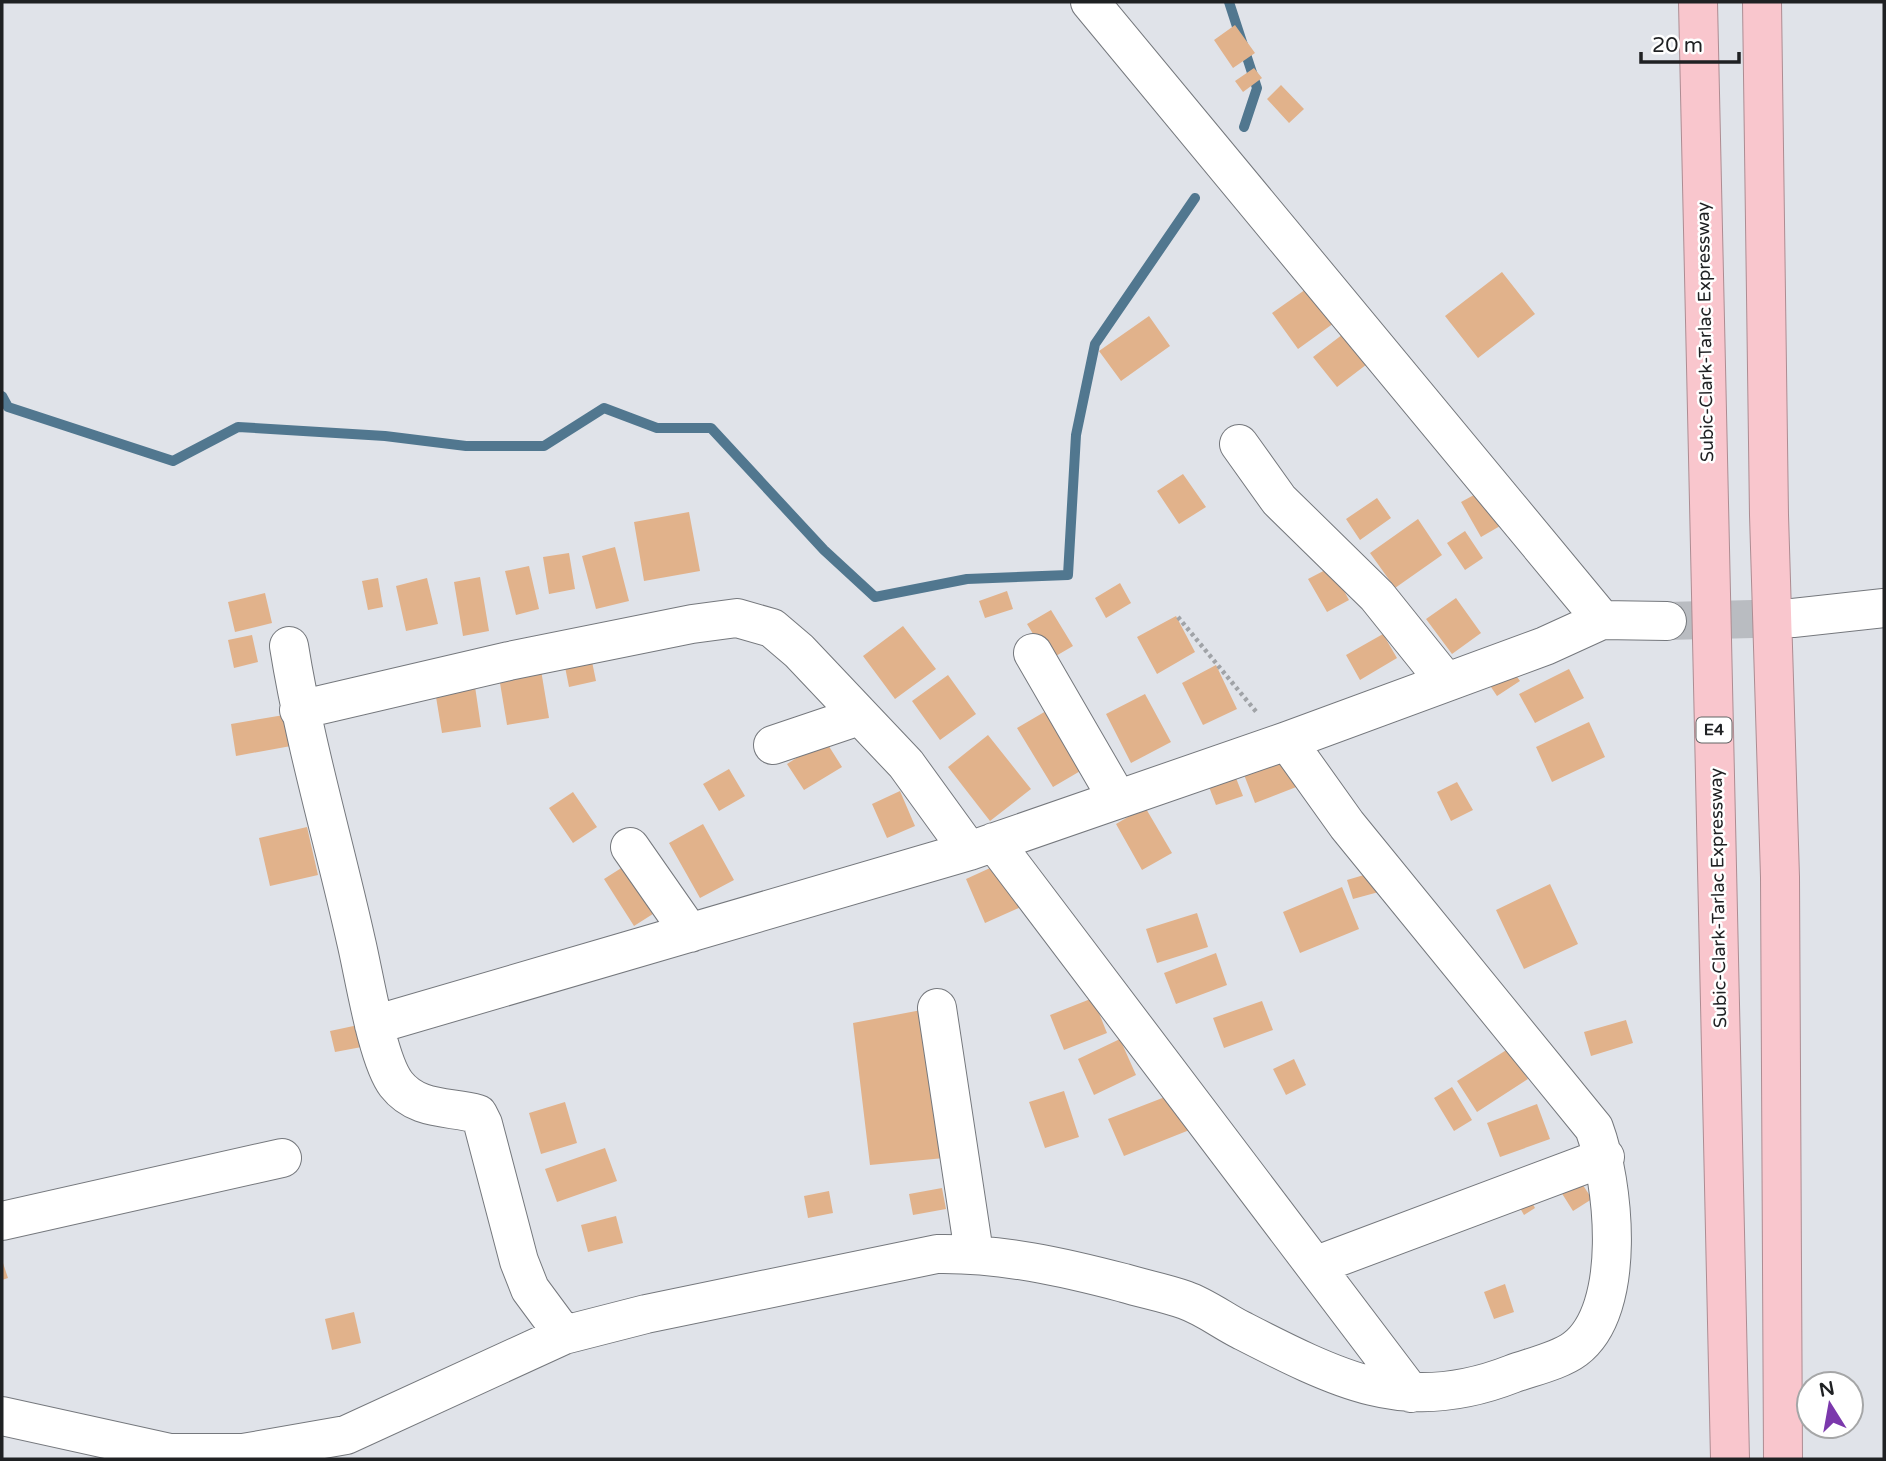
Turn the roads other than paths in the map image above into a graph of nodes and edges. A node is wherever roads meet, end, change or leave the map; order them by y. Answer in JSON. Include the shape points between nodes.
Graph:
{"nodes":[{"id":1,"x":1090,"y":2,"type":"edge"},
{"id":2,"x":1698,"y":2,"type":"edge"},
{"id":3,"x":1762,"y":2,"type":"edge"},
{"id":4,"x":1239,"y":444,"type":"dead end"},
{"id":5,"x":1884,"y":608,"type":"edge"},
{"id":6,"x":1793,"y":618,"type":"tunnel mouth"},
{"id":7,"x":1602,"y":620,"type":"junction"},
{"id":8,"x":1667,"y":621,"type":"tunnel mouth"},
{"id":9,"x":289,"y":646,"type":"dead end"},
{"id":10,"x":1033,"y":653,"type":"dead end"},
{"id":11,"x":1446,"y":682,"type":"junction"},
{"id":12,"x":299,"y":710,"type":"junction"},
{"id":13,"x":859,"y":716,"type":"junction"},
{"id":14,"x":1283,"y":742,"type":"junction"},
{"id":15,"x":773,"y":746,"type":"dead end"},
{"id":16,"x":1117,"y":798,"type":"junction"},
{"id":17,"x":630,"y":847,"type":"dead end"},
{"id":18,"x":981,"y":847,"type":"junction"},
{"id":19,"x":690,"y":933,"type":"junction"},
{"id":20,"x":937,"y":1008,"type":"dead end"},
{"id":21,"x":374,"y":1025,"type":"junction"},
{"id":22,"x":1605,"y":1157,"type":"junction"},
{"id":23,"x":282,"y":1158,"type":"dead end"},
{"id":24,"x":2,"y":1221,"type":"edge"},
{"id":25,"x":974,"y":1253,"type":"junction"},
{"id":26,"x":1317,"y":1265,"type":"junction"},
{"id":27,"x":564,"y":1335,"type":"junction"},
{"id":28,"x":1411,"y":1392,"type":"junction"},
{"id":29,"x":2,"y":1416,"type":"edge"},
{"id":30,"x":344,"y":1447,"type":"edge"},
{"id":31,"x":1730,"y":1459,"type":"edge"},
{"id":32,"x":1783,"y":1459,"type":"edge"}],
"edges":[{"from":1,"to":7,"type":"street"},
{"from":2,"to":31,"type":"highway","name":"Subic-Clark-Tarlac Expressway","number":"E4"},
{"from":3,"to":32,"type":"highway","via":[[1769,515],[1780,877]]},
{"from":4,"to":11,"type":"street","via":[[1279,500],[1377,596]]},
{"from":5,"to":6,"type":"street"},
{"from":7,"to":8,"type":"street"},
{"from":7,"to":11,"type":"street"},
{"from":9,"to":12,"type":"street"},
{"from":10,"to":16,"type":"street"},
{"from":11,"to":14,"type":"street"},
{"from":12,"to":13,"type":"street","via":[[522,659],[737,618],[772,628]]},
{"from":12,"to":21,"type":"street"},
{"from":13,"to":15,"type":"street"},
{"from":13,"to":18,"type":"street"},
{"from":14,"to":16,"type":"street"},
{"from":14,"to":22,"type":"street","via":[[1594,1128]]},
{"from":16,"to":18,"type":"street"},
{"from":17,"to":19,"type":"street"},
{"from":18,"to":19,"type":"street"},
{"from":18,"to":26,"type":"street","via":[[1151,1052]]},
{"from":19,"to":21,"type":"street"},
{"from":20,"to":25,"type":"street"},
{"from":21,"to":27,"type":"street","via":[[394,1082],[410,1098],[478,1114],[526,1280]]},
{"from":22,"to":26,"type":"street"},
{"from":22,"to":28,"type":"street","via":[[1612,1259],[1608,1292],[1596,1324],[1575,1349],[1497,1380],[1448,1393]]},
{"from":23,"to":24,"type":"street"},
{"from":25,"to":27,"type":"street","via":[[874,1265]]},
{"from":25,"to":28,"type":"street","via":[[1042,1264],[1187,1300],[1304,1359],[1371,1386]]},
{"from":26,"to":28,"type":"street"},
{"from":27,"to":30,"type":"street"},
{"from":29,"to":30,"type":"street","via":[[170,1453]]}]}
